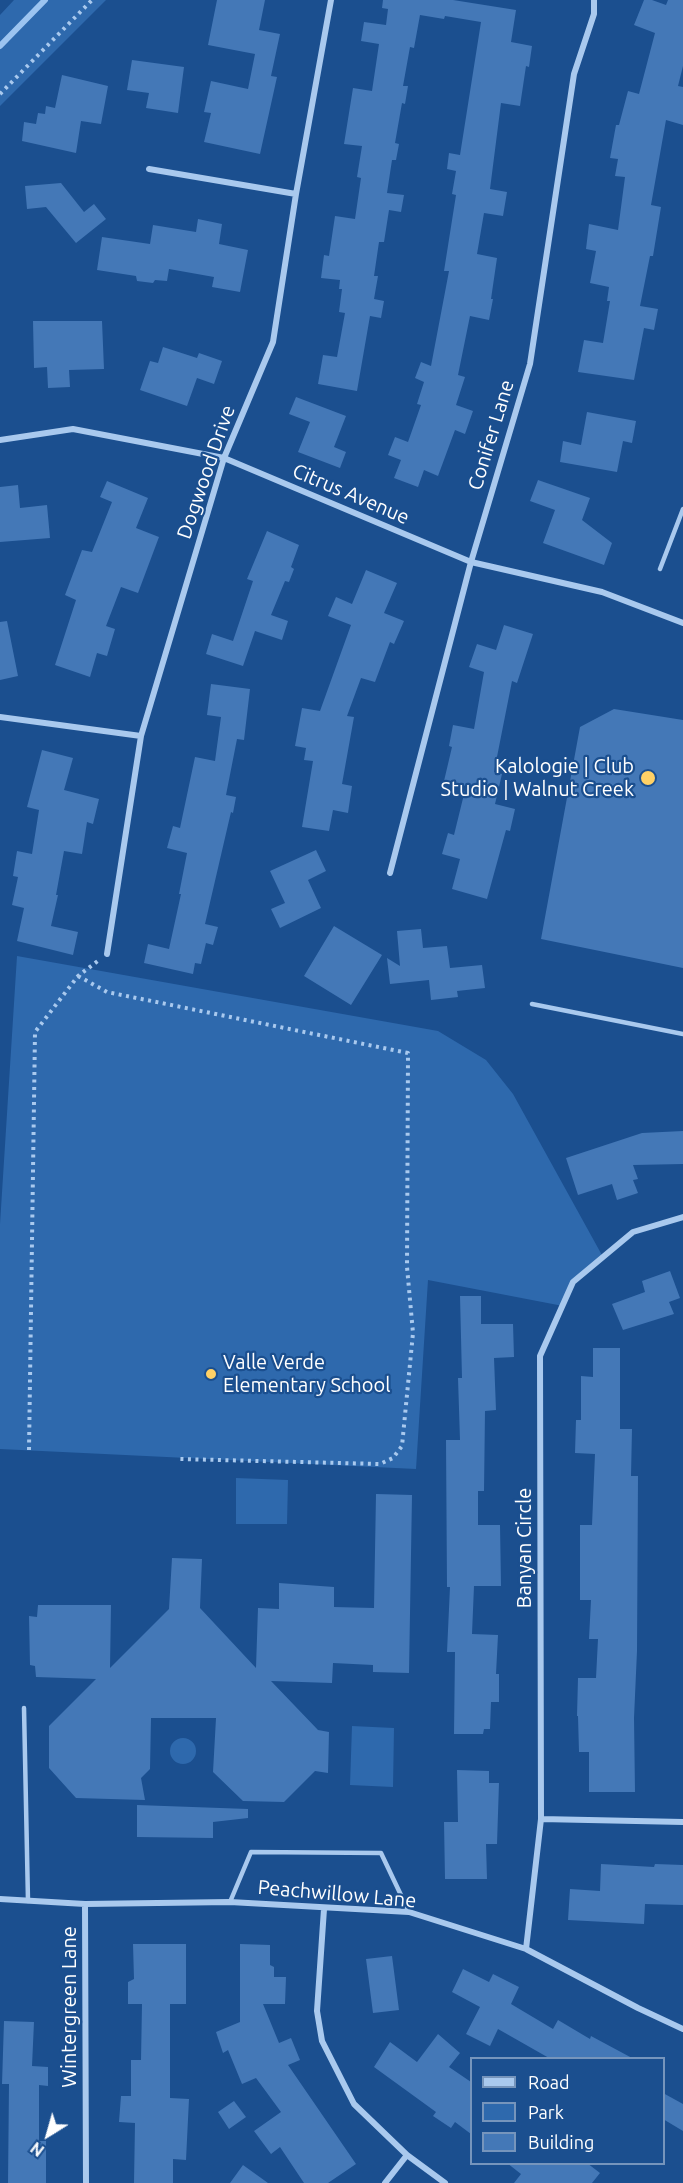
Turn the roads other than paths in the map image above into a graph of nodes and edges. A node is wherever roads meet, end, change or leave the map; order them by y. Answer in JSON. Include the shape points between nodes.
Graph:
{"nodes":[{"id":1,"x":331,"y":0,"type":"edge"},
{"id":2,"x":594,"y":0,"type":"edge"},
{"id":3,"x":149,"y":169,"type":"dead end"},
{"id":4,"x":296,"y":194,"type":"junction"},
{"id":5,"x":0,"y":440,"type":"edge"},
{"id":6,"x":224,"y":458,"type":"junction"},
{"id":7,"x":683,"y":509,"type":"edge"},
{"id":8,"x":471,"y":562,"type":"junction"},
{"id":9,"x":660,"y":569,"type":"dead end"},
{"id":10,"x":683,"y":623,"type":"edge"},
{"id":11,"x":0,"y":717,"type":"edge"},
{"id":12,"x":141,"y":736,"type":"junction"},
{"id":13,"x":390,"y":873,"type":"dead end"},
{"id":14,"x":107,"y":954,"type":"road end"},
{"id":15,"x":532,"y":1004,"type":"dead end"},
{"id":16,"x":683,"y":1034,"type":"edge"},
{"id":17,"x":683,"y":1217,"type":"edge"},
{"id":18,"x":24,"y":1708,"type":"dead end"},
{"id":19,"x":541,"y":1819,"type":"junction"},
{"id":20,"x":683,"y":1822,"type":"edge"},
{"id":21,"x":0,"y":1899,"type":"edge"},
{"id":22,"x":28,"y":1901,"type":"junction"},
{"id":23,"x":230,"y":1902,"type":"junction"},
{"id":24,"x":85,"y":1904,"type":"junction"},
{"id":25,"x":324,"y":1909,"type":"junction"},
{"id":26,"x":409,"y":1912,"type":"junction"},
{"id":27,"x":526,"y":1949,"type":"junction"},
{"id":28,"x":683,"y":2029,"type":"edge"},
{"id":29,"x":406,"y":2155,"type":"junction"},
{"id":30,"x":86,"y":2183,"type":"edge"},
{"id":31,"x":385,"y":2183,"type":"edge"},
{"id":32,"x":445,"y":2183,"type":"edge"}],
"edges":[{"from":1,"to":4,"type":"street","name":"Dogwood Drive"},
{"from":2,"to":8,"type":"street","name":"Conifer Lane","via":[[594,14],[574,74],[530,364]]},
{"from":3,"to":4,"type":"street"},
{"from":4,"to":6,"type":"street","name":"Dogwood Drive","via":[[273,342]]},
{"from":5,"to":6,"type":"street","name":"Citrus Avenue","via":[[73,429]]},
{"from":6,"to":8,"type":"street","name":"Citrus Avenue"},
{"from":6,"to":12,"type":"street","name":"Dogwood Drive"},
{"from":7,"to":9,"type":"lane"},
{"from":8,"to":10,"type":"street","name":"Citrus Avenue","via":[[602,592]]},
{"from":8,"to":13,"type":"street","name":"Conifer Lane"},
{"from":11,"to":12,"type":"street"},
{"from":12,"to":14,"type":"street","name":"Dogwood Drive"},
{"from":15,"to":16,"type":"lane"},
{"from":17,"to":19,"type":"street","name":"Banyan Circle","via":[[633,1232],[573,1282],[540,1356]]},
{"from":18,"to":22,"type":"lane"},
{"from":19,"to":20,"type":"street"},
{"from":19,"to":27,"type":"street","name":"Banyan Circle"},
{"from":21,"to":22,"type":"street","name":"Peachwillow Lane"},
{"from":22,"to":24,"type":"street","name":"Peachwillow Lane"},
{"from":23,"to":24,"type":"street","name":"Peachwillow Lane"},
{"from":23,"to":25,"type":"street","name":"Peachwillow Lane"},
{"from":23,"to":26,"type":"lane","via":[[251,1852],[381,1853]]},
{"from":24,"to":30,"type":"street","name":"Wintergreen Lane"},
{"from":25,"to":26,"type":"street","name":"Peachwillow Lane"},
{"from":25,"to":29,"type":"street","via":[[317,2011],[322,2041],[354,2104]]},
{"from":26,"to":27,"type":"street","name":"Peachwillow Lane"},
{"from":27,"to":28,"type":"street","name":"Peachwillow Lane"},
{"from":29,"to":31,"type":"street"},
{"from":29,"to":32,"type":"street"}]}
